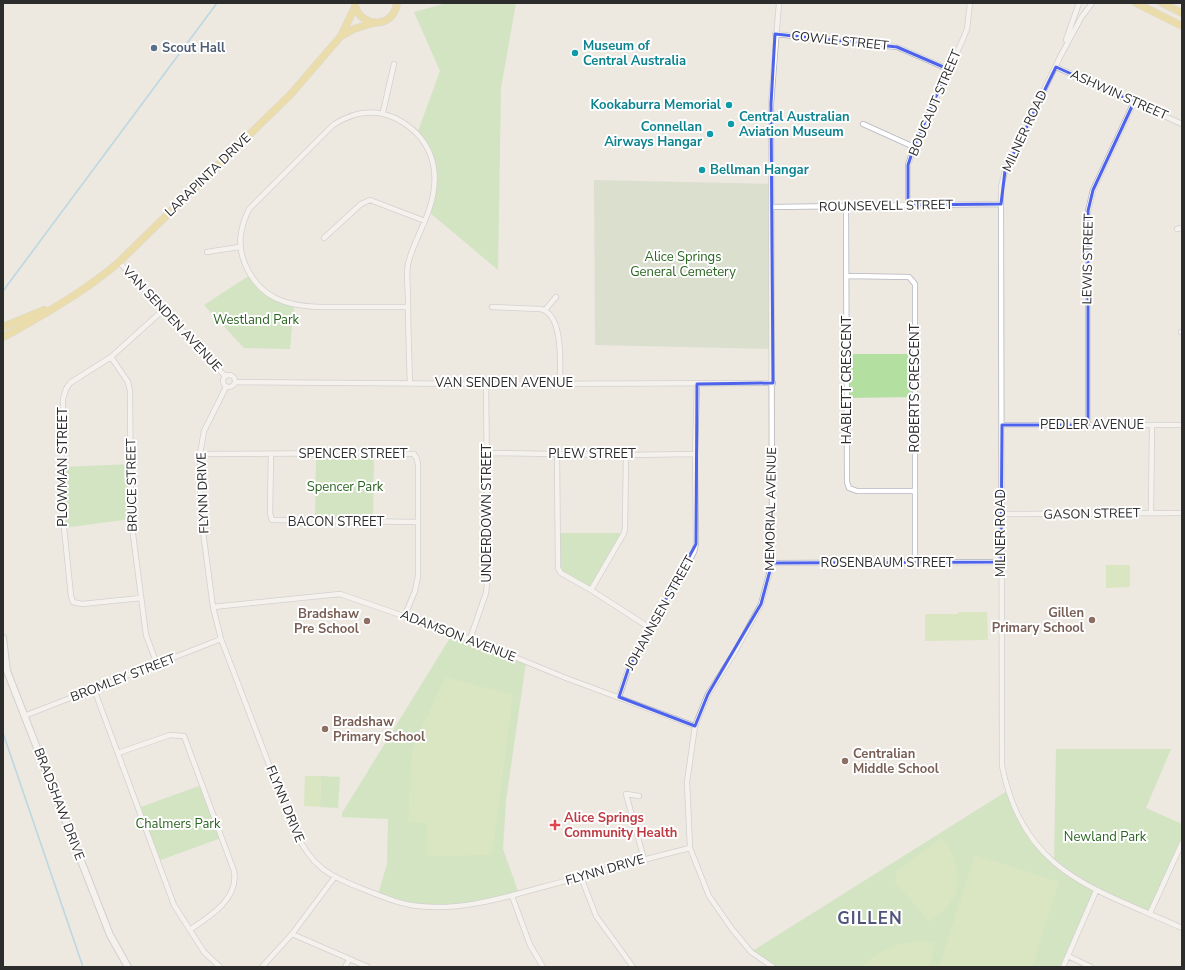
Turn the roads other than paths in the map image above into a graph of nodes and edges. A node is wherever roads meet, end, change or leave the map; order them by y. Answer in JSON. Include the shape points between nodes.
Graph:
{"nodes":[{"id":1,"x":404,"y":3,"type":"edge"},
{"id":2,"x":778,"y":3,"type":"edge"},
{"id":3,"x":970,"y":3,"type":"edge"},
{"id":4,"x":1079,"y":3,"type":"edge"},
{"id":5,"x":1092,"y":3,"type":"edge"},
{"id":6,"x":1136,"y":3,"type":"edge"},
{"id":7,"x":1162,"y":3,"type":"edge"},
{"id":8,"x":355,"y":5,"type":"edge"},
{"id":9,"x":397,"y":6,"type":"edge"},
{"id":10,"x":1182,"y":13,"type":"edge"},
{"id":11,"x":373,"y":23,"type":"junction"},
{"id":12,"x":1182,"y":26,"type":"edge"},
{"id":13,"x":775,"y":34,"type":"junction"},
{"id":14,"x":341,"y":36,"type":"junction"},
{"id":15,"x":1060,"y":57,"type":"junction"},
{"id":16,"x":394,"y":64,"type":"dead end"},
{"id":17,"x":1056,"y":67,"type":"junction"},
{"id":18,"x":948,"y":70,"type":"junction"},
{"id":19,"x":1134,"y":102,"type":"junction"},
{"id":20,"x":383,"y":112,"type":"junction"},
{"id":21,"x":863,"y":124,"type":"dead end"},
{"id":22,"x":1182,"y":124,"type":"edge"},
{"id":23,"x":914,"y":147,"type":"junction"},
{"id":24,"x":1001,"y":204,"type":"junction"},
{"id":25,"x":908,"y":205,"type":"junction"},
{"id":26,"x":846,"y":206,"type":"junction"},
{"id":27,"x":772,"y":207,"type":"junction"},
{"id":28,"x":425,"y":220,"type":"junction"},
{"id":29,"x":1182,"y":228,"type":"edge"},
{"id":30,"x":1177,"y":229,"type":"dead end"},
{"id":31,"x":324,"y":238,"type":"dead end"},
{"id":32,"x":239,"y":247,"type":"junction"},
{"id":33,"x":207,"y":252,"type":"dead end"},
{"id":34,"x":119,"y":262,"type":"junction"},
{"id":35,"x":847,"y":276,"type":"junction"},
{"id":36,"x":556,"y":298,"type":"dead end"},
{"id":37,"x":64,"y":302,"type":"junction"},
{"id":38,"x":408,"y":307,"type":"junction"},
{"id":39,"x":492,"y":307,"type":"dead end"},
{"id":40,"x":162,"y":310,"type":"junction"},
{"id":41,"x":546,"y":310,"type":"junction"},
{"id":42,"x":3,"y":327,"type":"edge"},
{"id":43,"x":3,"y":337,"type":"edge"},
{"id":44,"x":111,"y":357,"type":"junction"},
{"id":45,"x":225,"y":376,"type":"junction"},
{"id":46,"x":235,"y":382,"type":"junction"},
{"id":47,"x":410,"y":383,"type":"junction"},
{"id":48,"x":560,"y":383,"type":"junction"},
{"id":49,"x":773,"y":383,"type":"junction"},
{"id":50,"x":486,"y":384,"type":"junction"},
{"id":51,"x":697,"y":384,"type":"junction"},
{"id":52,"x":226,"y":387,"type":"junction"},
{"id":53,"x":1002,"y":425,"type":"junction"},
{"id":54,"x":1088,"y":425,"type":"junction"},
{"id":55,"x":1152,"y":425,"type":"junction"},
{"id":56,"x":1182,"y":425,"type":"edge"},
{"id":57,"x":488,"y":453,"type":"junction"},
{"id":58,"x":200,"y":454,"type":"junction"},
{"id":59,"x":271,"y":454,"type":"junction"},
{"id":60,"x":557,"y":454,"type":"junction"},
{"id":61,"x":695,"y":454,"type":"junction"},
{"id":62,"x":626,"y":455,"type":"junction"},
{"id":63,"x":915,"y":491,"type":"junction"},
{"id":64,"x":1151,"y":513,"type":"junction"},
{"id":65,"x":1182,"y":513,"type":"edge"},
{"id":66,"x":1001,"y":514,"type":"junction"},
{"id":67,"x":418,"y":522,"type":"junction"},
{"id":68,"x":1001,"y":562,"type":"junction"},
{"id":69,"x":772,"y":563,"type":"junction"},
{"id":70,"x":915,"y":563,"type":"junction"},
{"id":71,"x":591,"y":590,"type":"junction"},
{"id":72,"x":141,"y":598,"type":"junction"},
{"id":73,"x":213,"y":607,"type":"junction"},
{"id":74,"x":405,"y":615,"type":"junction"},
{"id":75,"x":650,"y":628,"type":"junction"},
{"id":76,"x":3,"y":638,"type":"edge"},
{"id":77,"x":470,"y":639,"type":"junction"},
{"id":78,"x":221,"y":640,"type":"junction"},
{"id":79,"x":157,"y":664,"type":"junction"},
{"id":80,"x":94,"y":689,"type":"junction"},
{"id":81,"x":619,"y":697,"type":"junction"},
{"id":82,"x":24,"y":716,"type":"junction"},
{"id":83,"x":695,"y":726,"type":"junction"},
{"id":84,"x":118,"y":753,"type":"junction"},
{"id":85,"x":640,"y":796,"type":"dead end"},
{"id":86,"x":1182,"y":843,"type":"edge"},
{"id":87,"x":690,"y":848,"type":"junction"},
{"id":88,"x":644,"y":859,"type":"junction"},
{"id":89,"x":581,"y":877,"type":"junction"},
{"id":90,"x":334,"y":878,"type":"junction"},
{"id":91,"x":1096,"y":891,"type":"junction"},
{"id":92,"x":512,"y":896,"type":"junction"},
{"id":93,"x":1150,"y":913,"type":"junction"},
{"id":94,"x":1182,"y":928,"type":"edge"},
{"id":95,"x":191,"y":929,"type":"junction"},
{"id":96,"x":292,"y":934,"type":"junction"},
{"id":97,"x":1068,"y":956,"type":"junction"},
{"id":98,"x":349,"y":960,"type":"junction"},
{"id":99,"x":128,"y":967,"type":"edge"},
{"id":100,"x":220,"y":967,"type":"edge"},
{"id":101,"x":262,"y":967,"type":"edge"},
{"id":102,"x":345,"y":967,"type":"edge"},
{"id":103,"x":368,"y":967,"type":"edge"},
{"id":104,"x":543,"y":967,"type":"edge"},
{"id":105,"x":633,"y":967,"type":"edge"},
{"id":106,"x":773,"y":967,"type":"edge"},
{"id":107,"x":1063,"y":967,"type":"edge"},
{"id":108,"x":1091,"y":967,"type":"edge"}],
"edges":[{"from":1,"to":9,"type":"main road"},
{"from":2,"to":13,"type":"street","name":"MEMORIAL AVENUE"},
{"from":3,"to":18,"type":"street","name":"BOUCAUT STREET","via":[[967,29]]},
{"from":4,"to":15,"type":"street","name":"MILNER ROAD"},
{"from":5,"to":15,"type":"street","name":"MILNER ROAD"},
{"from":6,"to":12,"type":"main road"},
{"from":7,"to":10,"type":"main road"},
{"from":8,"to":11,"type":"main road","via":[[362,18]]},
{"from":8,"to":14,"type":"main road","name":"LARAPINTA DRIVE"},
{"from":9,"to":11,"type":"main road","name":"LARAPINTA DRIVE","via":[[392,16],[385,21]]},
{"from":11,"to":14,"type":"main road","name":"LARAPINTA DRIVE"},
{"from":13,"to":18,"type":"street","name":"COWLE STREET","via":[[897,47]]},
{"from":13,"to":27,"type":"street","name":"MEMORIAL AVENUE","via":[[771,104]]},
{"from":14,"to":34,"type":"main road","name":"LARAPINTA DRIVE","via":[[291,94]]},
{"from":15,"to":17,"type":"street","name":"MILNER ROAD"},
{"from":16,"to":20,"type":"street"},
{"from":17,"to":19,"type":"street","name":"ASHWIN STREET"},
{"from":17,"to":24,"type":"street","name":"MILNER ROAD","via":[[1005,171],[1001,186]]},
{"from":18,"to":23,"type":"street","name":"BOUCAUT STREET"},
{"from":19,"to":22,"type":"street","name":"ASHWIN STREET"},
{"from":19,"to":54,"type":"street","name":"LEWIS STREET","via":[[1093,190],[1088,211]]},
{"from":20,"to":28,"type":"street","via":[[417,134],[431,154],[436,180],[434,195]]},
{"from":20,"to":32,"type":"street","via":[[368,111],[345,117],[333,126],[248,209]]},
{"from":21,"to":23,"type":"street"},
{"from":23,"to":25,"type":"street","name":"BOUCAUT STREET","via":[[908,165]]},
{"from":24,"to":25,"type":"street","name":"ROUNSEVELL STREET"},
{"from":24,"to":53,"type":"street","name":"MILNER ROAD"},
{"from":25,"to":26,"type":"street","name":"ROUNSEVELL STREET"},
{"from":26,"to":27,"type":"street","name":"ROUNSEVELL STREET"},
{"from":26,"to":35,"type":"street","name":"HABLETT CRESCENT"},
{"from":27,"to":49,"type":"street","name":"MEMORIAL AVENUE"},
{"from":28,"to":31,"type":"street","via":[[370,200],[361,204]]},
{"from":28,"to":38,"type":"street","via":[[408,264]]},
{"from":29,"to":30,"type":"street"},
{"from":32,"to":33,"type":"street"},
{"from":32,"to":38,"type":"street","via":[[250,275],[258,286],[277,299],[294,305],[313,307]]},
{"from":34,"to":37,"type":"main road","name":"LARAPINTA DRIVE"},
{"from":34,"to":40,"type":"street","name":"VAN SENDEN AVENUE"},
{"from":35,"to":63,"type":"street","name":"ROBERTS CRESCENT","via":[[909,277],[915,284]]},
{"from":35,"to":63,"type":"street","name":"HABLETT CRESCENT","via":[[847,482],[849,488],[857,491]]},
{"from":36,"to":41,"type":"street"},
{"from":37,"to":42,"type":"main road","name":"LARAPINTA DRIVE"},
{"from":37,"to":43,"type":"main road","name":"LARAPINTA DRIVE"},
{"from":38,"to":47,"type":"street"},
{"from":39,"to":41,"type":"street"},
{"from":40,"to":44,"type":"street","name":"PLOWMAN STREET"},
{"from":40,"to":45,"type":"street","name":"VAN SENDEN AVENUE"},
{"from":41,"to":48,"type":"street","via":[[556,326],[560,345]]},
{"from":44,"to":72,"type":"street","name":"BRUCE STREET","via":[[125,376],[130,391],[131,519]]},
{"from":44,"to":72,"type":"street","name":"PLOWMAN STREET","via":[[70,383],[63,399],[61,498],[69,581],[73,602],[77,604]]},
{"from":45,"to":46,"type":"street","via":[[231,376]]},
{"from":45,"to":52,"type":"street","via":[[222,383]]},
{"from":46,"to":47,"type":"street","name":"VAN SENDEN AVENUE"},
{"from":46,"to":52,"type":"street","via":[[232,387]]},
{"from":47,"to":50,"type":"street","name":"VAN SENDEN AVENUE"},
{"from":48,"to":50,"type":"street","name":"VAN SENDEN AVENUE"},
{"from":48,"to":51,"type":"street","name":"VAN SENDEN AVENUE"},
{"from":49,"to":51,"type":"street","name":"VAN SENDEN AVENUE"},
{"from":49,"to":69,"type":"street","name":"MEMORIAL AVENUE"},
{"from":50,"to":57,"type":"street","name":"UNDERDOWN STREET"},
{"from":51,"to":61,"type":"street","name":"JOHANNSEN STREET"},
{"from":52,"to":58,"type":"street","name":"FLYNN DRIVE","via":[[204,430]]},
{"from":53,"to":54,"type":"street","name":"PEDLER AVENUE"},
{"from":53,"to":66,"type":"street","name":"MILNER ROAD"},
{"from":54,"to":55,"type":"street","name":"PEDLER AVENUE"},
{"from":55,"to":56,"type":"street","name":"PEDLER AVENUE"},
{"from":55,"to":64,"type":"street"},
{"from":57,"to":60,"type":"street","name":"PLEW STREET"},
{"from":57,"to":77,"type":"street","name":"UNDERDOWN STREET","via":[[486,593]]},
{"from":58,"to":59,"type":"street","name":"SPENCER STREET"},
{"from":58,"to":73,"type":"street","name":"FLYNN DRIVE","via":[[200,509]]},
{"from":59,"to":67,"type":"street","name":"SPENCER STREET","via":[[414,454],[418,465]]},
{"from":59,"to":67,"type":"street","name":"BACON STREET","via":[[272,520]]},
{"from":60,"to":62,"type":"street","name":"PLEW STREET"},
{"from":60,"to":71,"type":"street","via":[[558,568],[561,573]]},
{"from":61,"to":62,"type":"street","name":"PLEW STREET"},
{"from":61,"to":75,"type":"street","name":"JOHANNSEN STREET","via":[[694,552]]},
{"from":62,"to":71,"type":"street","via":[[626,528]]},
{"from":63,"to":70,"type":"street","name":"ROBERTS CRESCENT"},
{"from":64,"to":65,"type":"street","name":"GASON STREET"},
{"from":64,"to":66,"type":"street","name":"GASON STREET"},
{"from":66,"to":68,"type":"street","name":"MILNER ROAD"},
{"from":67,"to":74,"type":"street","name":"SPENCER STREET","via":[[418,576]]},
{"from":68,"to":70,"type":"street","name":"ROSENBAUM STREET"},
{"from":68,"to":91,"type":"street","name":"MILNER ROAD","via":[[1001,750],[1007,791],[1019,820],[1035,844],[1063,870]]},
{"from":69,"to":70,"type":"street","name":"ROSENBAUM STREET"},
{"from":69,"to":83,"type":"street","name":"MEMORIAL AVENUE","via":[[761,604],[708,694]]},
{"from":71,"to":75,"type":"street"},
{"from":72,"to":79,"type":"street","name":"BRUCE STREET","via":[[146,635]]},
{"from":73,"to":74,"type":"street","name":"ADAMSON AVENUE","via":[[336,594]]},
{"from":73,"to":78,"type":"street","name":"FLYNN DRIVE"},
{"from":74,"to":77,"type":"street","name":"ADAMSON AVENUE"},
{"from":75,"to":81,"type":"street","name":"JOHANNSEN STREET","via":[[629,667]]},
{"from":76,"to":82,"type":"street","name":"BRADSHAW DRIVE","via":[[7,671]]},
{"from":77,"to":81,"type":"street","name":"ADAMSON AVENUE"},
{"from":78,"to":79,"type":"street","name":"BROMLEY STREET"},
{"from":78,"to":90,"type":"street","name":"FLYNN DRIVE","via":[[302,848],[313,862]]},
{"from":79,"to":80,"type":"street","name":"BROMLEY STREET"},
{"from":80,"to":82,"type":"street","name":"BROMLEY STREET"},
{"from":80,"to":84,"type":"street"},
{"from":81,"to":83,"type":"street","name":"ADAMSON AVENUE"},
{"from":82,"to":99,"type":"street","name":"BRADSHAW DRIVE","via":[[110,935]]},
{"from":83,"to":87,"type":"street","name":"MEMORIAL AVENUE","via":[[687,782]]},
{"from":84,"to":95,"type":"street","via":[[174,905]]},
{"from":84,"to":95,"type":"street","via":[[170,735],[184,736],[236,879],[234,890],[228,898],[209,918]]},
{"from":85,"to":88,"type":"street","via":[[626,794]]},
{"from":86,"to":93,"type":"street"},
{"from":87,"to":88,"type":"street","name":"FLYNN DRIVE"},
{"from":87,"to":106,"type":"street","name":"MEMORIAL AVENUE","via":[[709,896],[723,917],[751,952]]},
{"from":88,"to":89,"type":"street","name":"FLYNN DRIVE"},
{"from":89,"to":92,"type":"street","name":"FLYNN DRIVE"},
{"from":89,"to":105,"type":"street","via":[[596,916]]},
{"from":90,"to":92,"type":"street","name":"FLYNN DRIVE","via":[[400,903],[418,906],[463,906]]},
{"from":90,"to":96,"type":"street"},
{"from":91,"to":93,"type":"street","name":"MILNER ROAD"},
{"from":91,"to":97,"type":"street"},
{"from":92,"to":104,"type":"street","via":[[530,945]]},
{"from":93,"to":94,"type":"street","name":"MILNER ROAD"},
{"from":95,"to":100,"type":"street","via":[[204,952]]},
{"from":96,"to":98,"type":"street"},
{"from":96,"to":101,"type":"street"},
{"from":97,"to":107,"type":"street"},
{"from":97,"to":108,"type":"street"},
{"from":98,"to":102,"type":"street"},
{"from":98,"to":103,"type":"street"}]}
